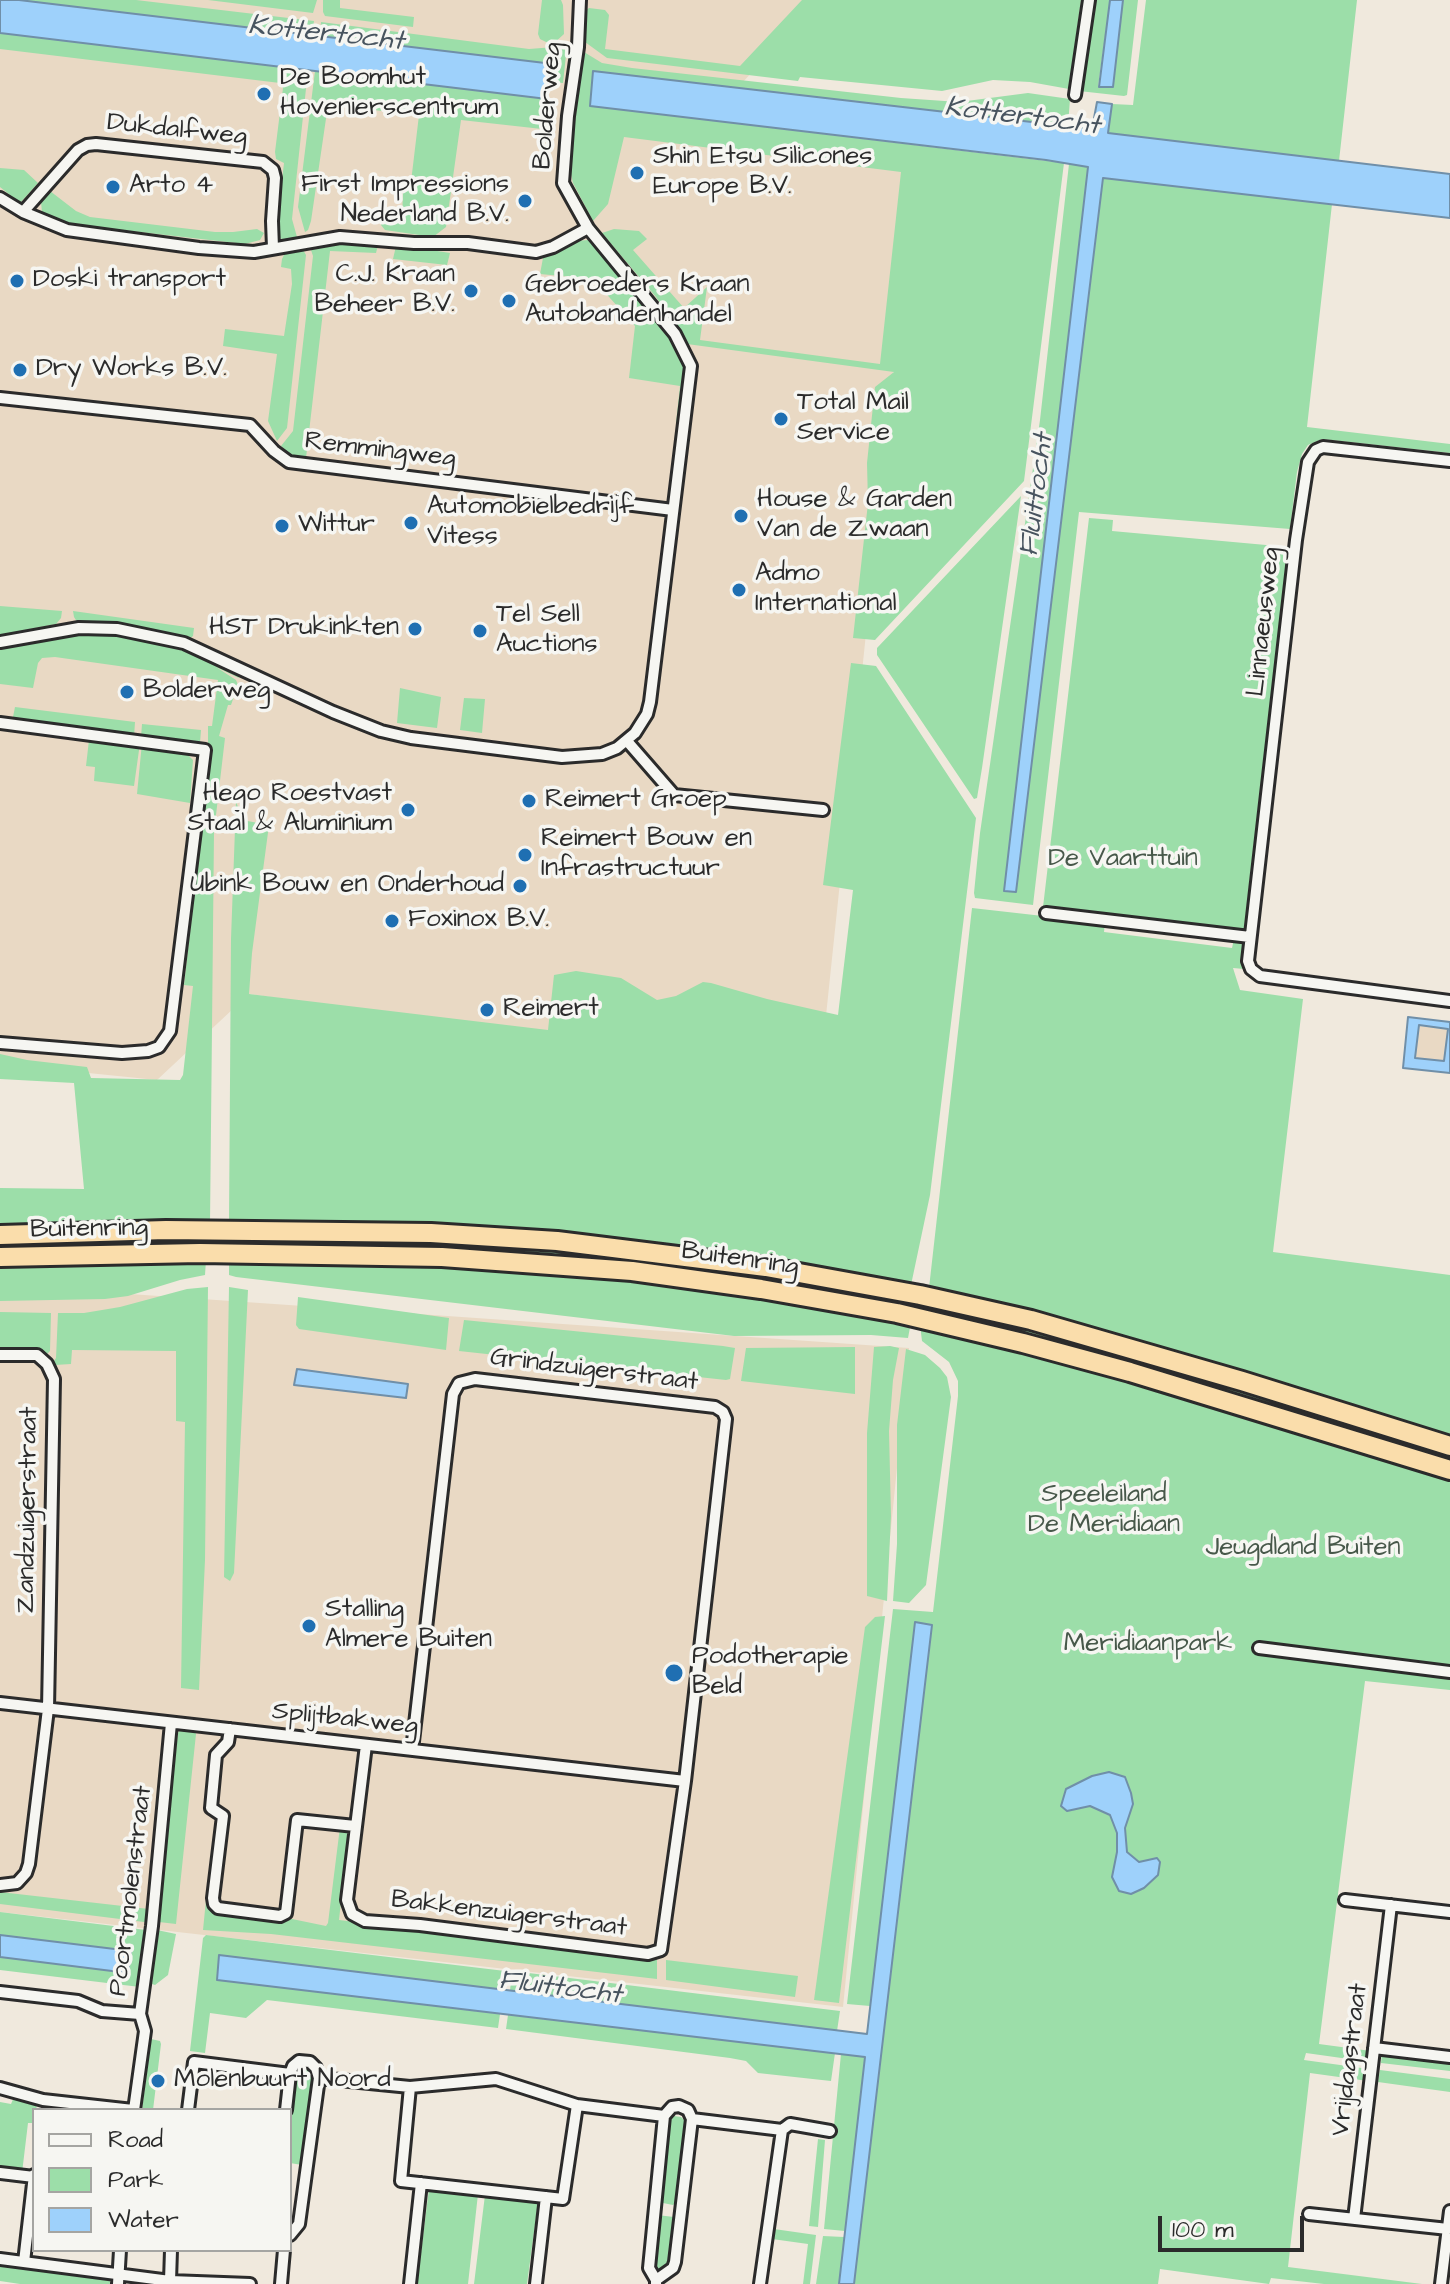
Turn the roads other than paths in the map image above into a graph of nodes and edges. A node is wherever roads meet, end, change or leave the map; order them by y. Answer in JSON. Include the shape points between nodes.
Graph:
{"nodes":[{"id":1,"x":580,"y":0,"type":"edge"},
{"id":2,"x":1089,"y":0,"type":"edge"},
{"id":3,"x":1075,"y":95,"type":"dead end"},
{"id":4,"x":2,"y":204,"type":"edge"},
{"id":5,"x":23,"y":212,"type":"junction"},
{"id":6,"x":588,"y":228,"type":"junction"},
{"id":7,"x":273,"y":248,"type":"junction"},
{"id":8,"x":0,"y":398,"type":"edge"},
{"id":9,"x":1450,"y":461,"type":"edge"},
{"id":10,"x":673,"y":510,"type":"junction"},
{"id":11,"x":0,"y":642,"type":"edge"},
{"id":12,"x":0,"y":723,"type":"edge"},
{"id":13,"x":627,"y":741,"type":"junction"},
{"id":14,"x":823,"y":810,"type":"dead end"},
{"id":15,"x":1046,"y":913,"type":"dead end"},
{"id":16,"x":1250,"y":937,"type":"junction"},
{"id":17,"x":1450,"y":1001,"type":"edge"},
{"id":18,"x":0,"y":1043,"type":"edge"},
{"id":19,"x":0,"y":1235,"type":"edge"},
{"id":20,"x":0,"y":1257,"type":"edge"},
{"id":21,"x":0,"y":1355,"type":"edge"},
{"id":22,"x":1450,"y":1446,"type":"edge"},
{"id":23,"x":1450,"y":1470,"type":"edge"},
{"id":24,"x":1259,"y":1648,"type":"dead end"},
{"id":25,"x":1450,"y":1672,"type":"edge"},
{"id":26,"x":0,"y":1703,"type":"edge"},
{"id":27,"x":48,"y":1709,"type":"junction"},
{"id":28,"x":171,"y":1723,"type":"junction"},
{"id":29,"x":230,"y":1729,"type":"junction"},
{"id":30,"x":366,"y":1745,"type":"junction"},
{"id":31,"x":412,"y":1750,"type":"junction"},
{"id":32,"x":685,"y":1781,"type":"junction"},
{"id":33,"x":355,"y":1826,"type":"junction"},
{"id":34,"x":0,"y":1885,"type":"edge"},
{"id":35,"x":1345,"y":1900,"type":"dead end"},
{"id":36,"x":1391,"y":1905,"type":"junction"},
{"id":37,"x":1450,"y":1912,"type":"edge"},
{"id":38,"x":0,"y":1992,"type":"edge"},
{"id":39,"x":140,"y":2014,"type":"junction"},
{"id":40,"x":1374,"y":2048,"type":"junction"},
{"id":41,"x":1450,"y":2057,"type":"edge"},
{"id":42,"x":290,"y":2074,"type":"junction"},
{"id":43,"x":319,"y":2078,"type":"junction"},
{"id":44,"x":410,"y":2087,"type":"junction"},
{"id":45,"x":0,"y":2088,"type":"edge"},
{"id":46,"x":42,"y":2105,"type":"edge"},
{"id":47,"x":577,"y":2105,"type":"junction"},
{"id":48,"x":97,"y":2108,"type":"edge"},
{"id":49,"x":134,"y":2108,"type":"edge"},
{"id":50,"x":188,"y":2108,"type":"edge"},
{"id":51,"x":286,"y":2108,"type":"edge"},
{"id":52,"x":664,"y":2116,"type":"junction"},
{"id":53,"x":692,"y":2119,"type":"junction"},
{"id":54,"x":782,"y":2130,"type":"junction"},
{"id":55,"x":830,"y":2131,"type":"dead end"},
{"id":56,"x":0,"y":2173,"type":"edge"},
{"id":57,"x":32,"y":2176,"type":"edge"},
{"id":58,"x":421,"y":2183,"type":"junction"},
{"id":59,"x":32,"y":2193,"type":"edge"},
{"id":60,"x":546,"y":2197,"type":"junction"},
{"id":61,"x":1450,"y":2211,"type":"edge"},
{"id":62,"x":1309,"y":2214,"type":"dead end"},
{"id":63,"x":1354,"y":2219,"type":"junction"},
{"id":64,"x":1448,"y":2229,"type":"junction"},
{"id":65,"x":292,"y":2233,"type":"edge"},
{"id":66,"x":120,"y":2252,"type":"edge"},
{"id":67,"x":171,"y":2252,"type":"edge"},
{"id":68,"x":284,"y":2252,"type":"edge"},
{"id":69,"x":0,"y":2259,"type":"edge"},
{"id":70,"x":24,"y":2262,"type":"junction"},
{"id":71,"x":118,"y":2280,"type":"edge"},
{"id":72,"x":170,"y":2281,"type":"junction"},
{"id":73,"x":656,"y":2282,"type":"edge"},
{"id":74,"x":234,"y":2283,"type":"edge"},
{"id":75,"x":250,"y":2284,"type":"edge"},
{"id":76,"x":281,"y":2284,"type":"edge"},
{"id":77,"x":410,"y":2284,"type":"edge"},
{"id":78,"x":536,"y":2284,"type":"edge"},
{"id":79,"x":760,"y":2284,"type":"edge"},
{"id":80,"x":1441,"y":2284,"type":"edge"}],
"edges":[{"from":1,"to":6,"type":"street","name":"Bolderweg","via":[[563,183]]},
{"from":2,"to":3,"type":"street"},
{"from":4,"to":5,"type":"street"},
{"from":5,"to":7,"type":"street","via":[[67,230],[119,238],[254,252]]},
{"from":5,"to":7,"type":"street","name":"Dukdalfweg","via":[[87,145],[263,162],[275,178]]},
{"from":6,"to":7,"type":"street","via":[[536,252],[340,237]]},
{"from":6,"to":10,"type":"street","name":"Bolderweg","via":[[675,334],[691,366]]},
{"from":8,"to":10,"type":"street","name":"Remmingweg","via":[[250,425],[289,462]]},
{"from":9,"to":16,"type":"street","name":"Linnaeusweg","via":[[1323,447],[1308,462]]},
{"from":10,"to":13,"type":"street","name":"Bolderweg","via":[[650,702],[642,724]]},
{"from":11,"to":13,"type":"street","via":[[79,628],[117,629],[184,643],[333,712],[406,737],[562,757],[602,754]]},
{"from":12,"to":18,"type":"street","via":[[205,750],[170,1031],[159,1047],[135,1052]]},
{"from":13,"to":14,"type":"street","via":[[674,795]]},
{"from":15,"to":16,"type":"street"},
{"from":16,"to":17,"type":"street","name":"Linnaeusweg","via":[[1248,961],[1260,976]]},
{"from":19,"to":22,"type":"highway","name":"Buitenring","via":[[166,1230],[431,1233],[557,1241],[766,1267],[1031,1320]]},
{"from":20,"to":23,"type":"highway","name":"Buitenring","via":[[442,1257],[632,1271],[814,1297],[1084,1359]]},
{"from":21,"to":27,"type":"street","name":"Zandzuigerstraat","via":[[37,1355],[54,1379]]},
{"from":24,"to":25,"type":"street"},
{"from":26,"to":27,"type":"street","name":"Splijtbakweg"},
{"from":27,"to":28,"type":"street","name":"Splijtbakweg"},
{"from":27,"to":34,"type":"street","via":[[29,1864],[17,1883]]},
{"from":28,"to":29,"type":"street","name":"Splijtbakweg"},
{"from":28,"to":39,"type":"street","name":"Poortmolenstraat"},
{"from":29,"to":30,"type":"street","name":"Splijtbakweg"},
{"from":29,"to":33,"type":"street","via":[[228,1742],[216,1755],[211,1808],[223,1816],[214,1904],[218,1908],[286,1913],[297,1820]]},
{"from":30,"to":31,"type":"street","name":"Splijtbakweg"},
{"from":30,"to":33,"type":"street","name":"Bakkenzuigerstraat"},
{"from":31,"to":32,"type":"street","name":"Splijtbakweg"},
{"from":31,"to":32,"type":"street","name":"Grindzuigerstraat","via":[[453,1394],[459,1383],[489,1380],[723,1412]]},
{"from":32,"to":33,"type":"street","name":"Bakkenzuigerstraat","via":[[665,1939],[661,1950],[648,1954],[365,1921],[352,1914],[347,1900]]},
{"from":35,"to":36,"type":"street"},
{"from":36,"to":37,"type":"street"},
{"from":36,"to":40,"type":"street","name":"Vrijdagstraat"},
{"from":38,"to":39,"type":"street"},
{"from":39,"to":49,"type":"street","name":"Poortmolenstraat","via":[[145,2031]]},
{"from":40,"to":41,"type":"street"},
{"from":40,"to":63,"type":"street","name":"Vrijdagstraat"},
{"from":42,"to":43,"type":"street","via":[[299,2061],[310,2062]]},
{"from":42,"to":50,"type":"street","via":[[194,2062]]},
{"from":42,"to":51,"type":"street"},
{"from":43,"to":44,"type":"street"},
{"from":43,"to":65,"type":"street","via":[[299,2224]]},
{"from":44,"to":47,"type":"street","via":[[496,2079]]},
{"from":44,"to":58,"type":"street","via":[[401,2181]]},
{"from":45,"to":46,"type":"street"},
{"from":46,"to":48,"type":"street"},
{"from":47,"to":52,"type":"street"},
{"from":47,"to":60,"type":"street","via":[[563,2199]]},
{"from":52,"to":53,"type":"street","via":[[679,2106]]},
{"from":52,"to":73,"type":"street","via":[[649,2268]]},
{"from":53,"to":54,"type":"street"},
{"from":53,"to":73,"type":"street","via":[[675,2262]]},
{"from":54,"to":55,"type":"street","via":[[790,2124]]},
{"from":54,"to":79,"type":"street"},
{"from":56,"to":57,"type":"street"},
{"from":58,"to":60,"type":"street"},
{"from":58,"to":77,"type":"street"},
{"from":59,"to":70,"type":"street"},
{"from":60,"to":78,"type":"street"},
{"from":61,"to":64,"type":"street"},
{"from":62,"to":63,"type":"street"},
{"from":63,"to":64,"type":"street"},
{"from":64,"to":80,"type":"street"},
{"from":66,"to":71,"type":"street"},
{"from":67,"to":72,"type":"street"},
{"from":68,"to":76,"type":"street"},
{"from":69,"to":70,"type":"street"},
{"from":70,"to":71,"type":"street"},
{"from":71,"to":72,"type":"street"},
{"from":72,"to":74,"type":"street"},
{"from":74,"to":75,"type":"street"}]}
